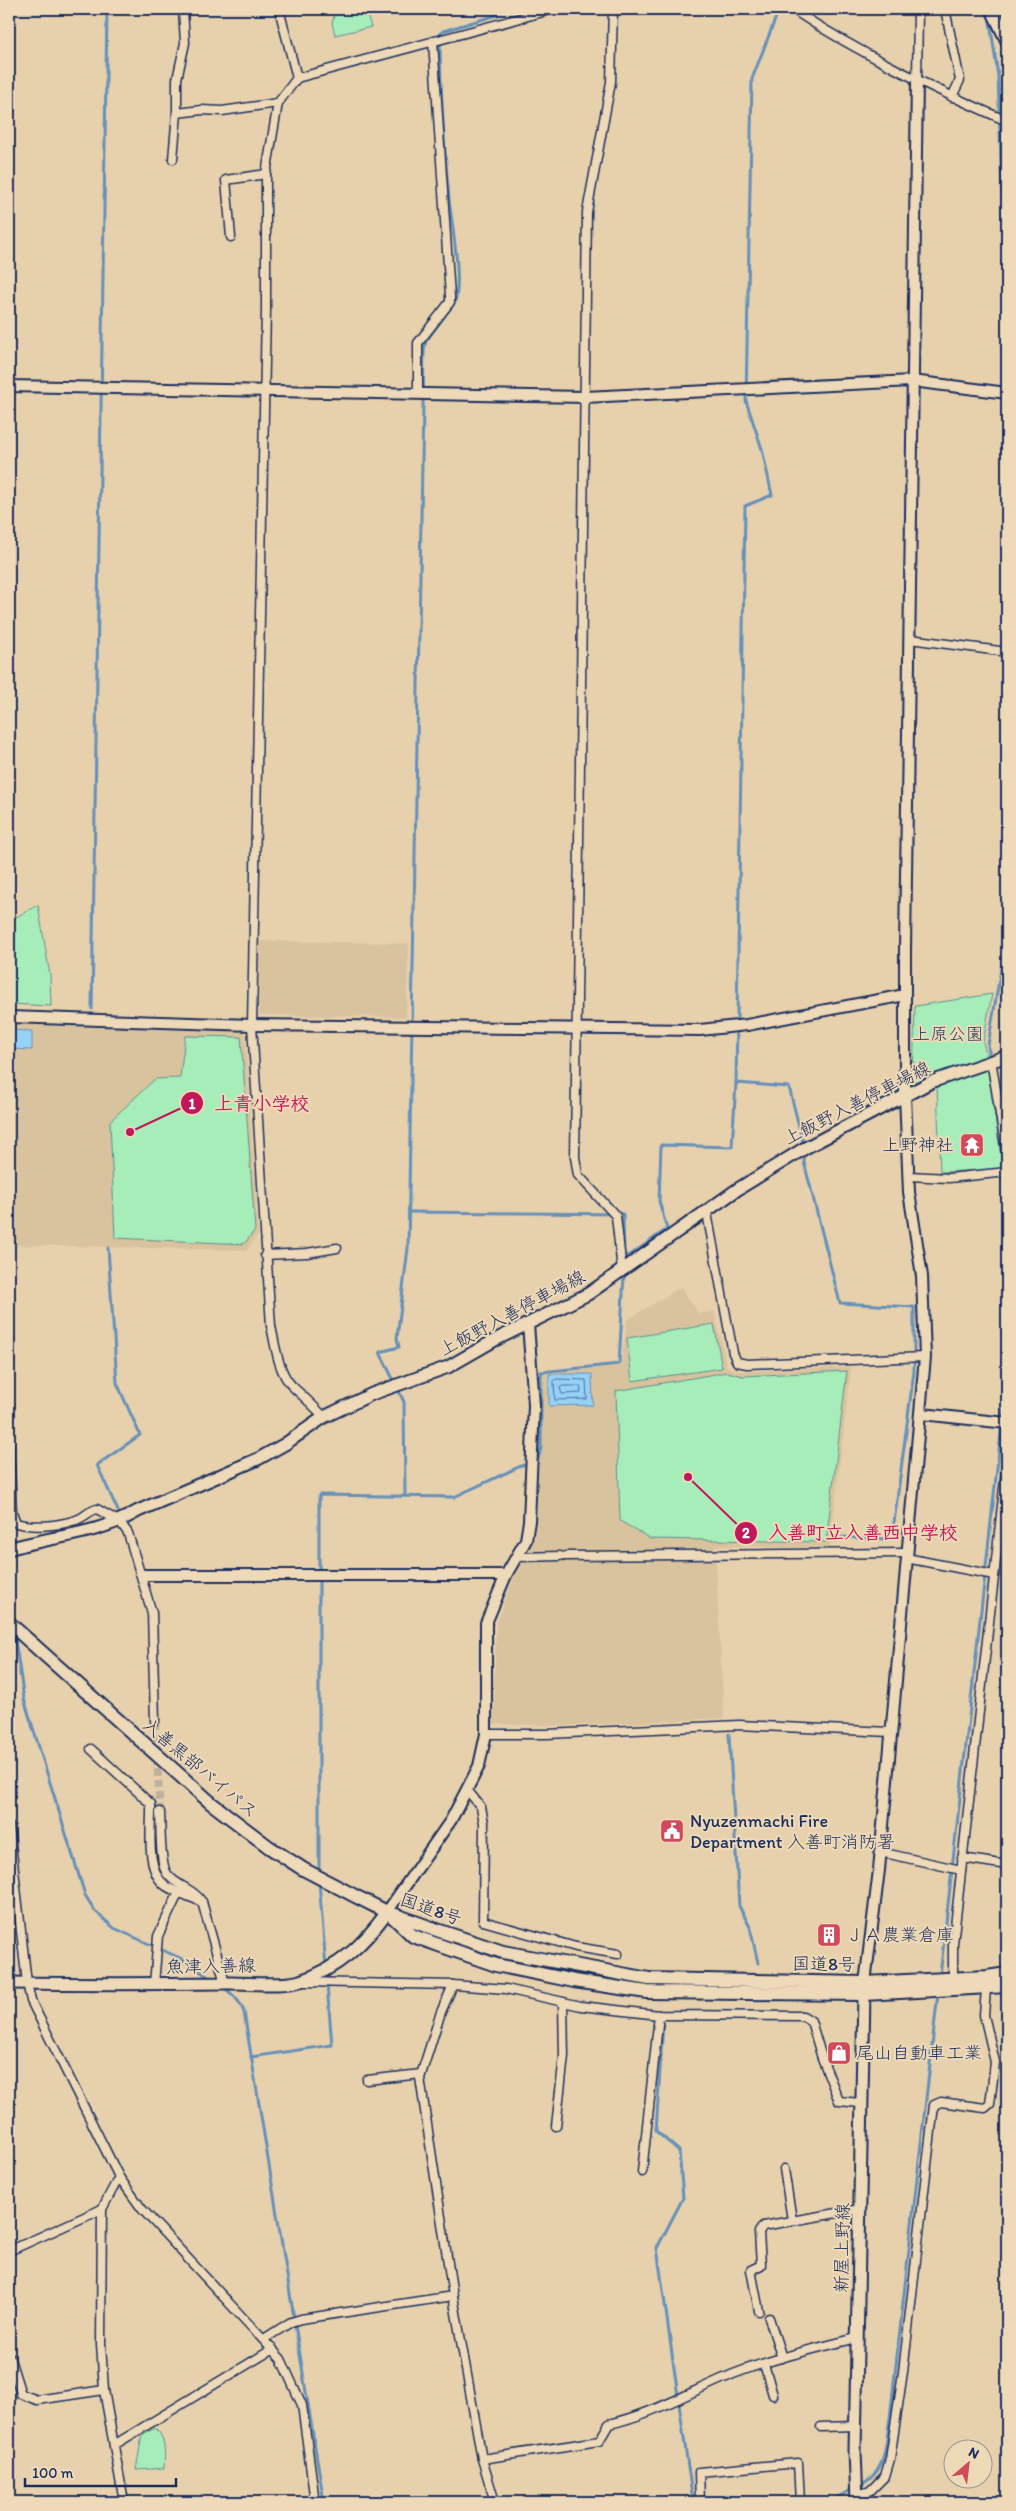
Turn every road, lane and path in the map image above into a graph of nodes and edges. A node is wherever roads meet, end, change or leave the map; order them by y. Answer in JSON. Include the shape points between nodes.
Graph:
{"nodes":[{"id":1,"x":183,"y":9,"type":"edge"},
{"id":2,"x":279,"y":9,"type":"edge"},
{"id":3,"x":554,"y":9,"type":"edge"},
{"id":4,"x":613,"y":9,"type":"edge"},
{"id":5,"x":792,"y":9,"type":"edge"},
{"id":6,"x":918,"y":9,"type":"edge"},
{"id":7,"x":945,"y":9,"type":"edge"},
{"id":8,"x":992,"y":9,"type":"edge"},
{"id":9,"x":1006,"y":37,"type":"edge"},
{"id":10,"x":433,"y":41,"type":"junction"},
{"id":11,"x":297,"y":78,"type":"junction"},
{"id":12,"x":917,"y":81,"type":"junction"},
{"id":13,"x":952,"y":96,"type":"junction"},
{"id":14,"x":278,"y":103,"type":"junction"},
{"id":15,"x":177,"y":112,"type":"junction"},
{"id":16,"x":1007,"y":121,"type":"edge"},
{"id":17,"x":173,"y":159,"type":"dead end"},
{"id":18,"x":266,"y":174,"type":"junction"},
{"id":19,"x":231,"y":237,"type":"dead end"},
{"id":20,"x":912,"y":381,"type":"junction"},
{"id":21,"x":9,"y":386,"type":"edge"},
{"id":22,"x":263,"y":390,"type":"junction"},
{"id":23,"x":418,"y":393,"type":"junction"},
{"id":24,"x":1007,"y":393,"type":"edge"},
{"id":25,"x":585,"y":397,"type":"junction"},
{"id":26,"x":910,"y":639,"type":"junction"},
{"id":27,"x":1007,"y":652,"type":"edge"},
{"id":28,"x":905,"y":995,"type":"junction"},
{"id":29,"x":9,"y":1016,"type":"edge"},
{"id":30,"x":252,"y":1025,"type":"junction"},
{"id":31,"x":578,"y":1028,"type":"junction"},
{"id":32,"x":1007,"y":1056,"type":"edge"},
{"id":33,"x":991,"y":1060,"type":"junction"},
{"id":34,"x":905,"y":1094,"type":"junction"},
{"id":35,"x":1007,"y":1156,"type":"edge"},
{"id":36,"x":1007,"y":1172,"type":"edge"},
{"id":37,"x":908,"y":1176,"type":"junction"},
{"id":38,"x":707,"y":1213,"type":"junction"},
{"id":39,"x":337,"y":1248,"type":"dead end"},
{"id":40,"x":266,"y":1255,"type":"junction"},
{"id":41,"x":622,"y":1271,"type":"junction"},
{"id":42,"x":528,"y":1324,"type":"junction"},
{"id":43,"x":925,"y":1357,"type":"junction"},
{"id":44,"x":922,"y":1414,"type":"junction"},
{"id":45,"x":324,"y":1416,"type":"junction"},
{"id":46,"x":1007,"y":1423,"type":"edge"},
{"id":47,"x":9,"y":1444,"type":"edge"},
{"id":48,"x":1007,"y":1461,"type":"edge"},
{"id":49,"x":120,"y":1522,"type":"junction"},
{"id":50,"x":9,"y":1549,"type":"edge"},
{"id":51,"x":907,"y":1556,"type":"junction"},
{"id":52,"x":517,"y":1557,"type":"junction"},
{"id":53,"x":143,"y":1575,"type":"junction"},
{"id":54,"x":506,"y":1575,"type":"junction"},
{"id":55,"x":994,"y":1575,"type":"junction"},
{"id":56,"x":9,"y":1623,"type":"edge"},
{"id":57,"x":155,"y":1721,"type":"tunnel mouth"},
{"id":58,"x":890,"y":1732,"type":"junction"},
{"id":59,"x":486,"y":1734,"type":"junction"},
{"id":60,"x":91,"y":1749,"type":"dead end"},
{"id":61,"x":468,"y":1790,"type":"junction"},
{"id":62,"x":160,"y":1812,"type":"tunnel mouth"},
{"id":63,"x":9,"y":1826,"type":"edge"},
{"id":64,"x":880,"y":1852,"type":"junction"},
{"id":65,"x":962,"y":1858,"type":"junction"},
{"id":66,"x":1007,"y":1865,"type":"edge"},
{"id":67,"x":961,"y":1870,"type":"junction"},
{"id":68,"x":180,"y":1892,"type":"junction"},
{"id":69,"x":202,"y":1902,"type":"junction"},
{"id":70,"x":387,"y":1912,"type":"junction"},
{"id":71,"x":618,"y":1954,"type":"dead end"},
{"id":72,"x":1007,"y":1974,"type":"edge"},
{"id":73,"x":225,"y":1982,"type":"junction"},
{"id":74,"x":298,"y":1982,"type":"junction"},
{"id":75,"x":9,"y":1983,"type":"edge"},
{"id":76,"x":27,"y":1983,"type":"junction"},
{"id":77,"x":953,"y":1984,"type":"junction"},
{"id":78,"x":154,"y":1985,"type":"junction"},
{"id":79,"x":453,"y":1985,"type":"junction"},
{"id":80,"x":1007,"y":1986,"type":"edge"},
{"id":81,"x":864,"y":1988,"type":"junction"},
{"id":82,"x":986,"y":1988,"type":"junction"},
{"id":83,"x":563,"y":2002,"type":"junction"},
{"id":84,"x":659,"y":2015,"type":"junction"},
{"id":85,"x":421,"y":2074,"type":"junction"},
{"id":86,"x":367,"y":2080,"type":"dead end"},
{"id":87,"x":860,"y":2103,"type":"junction"},
{"id":88,"x":556,"y":2126,"type":"dead end"},
{"id":89,"x":784,"y":2169,"type":"dead end"},
{"id":90,"x":642,"y":2172,"type":"dead end"},
{"id":91,"x":119,"y":2177,"type":"junction"},
{"id":92,"x":102,"y":2209,"type":"junction"},
{"id":93,"x":860,"y":2209,"type":"junction"},
{"id":94,"x":792,"y":2220,"type":"junction"},
{"id":95,"x":9,"y":2250,"type":"edge"},
{"id":96,"x":453,"y":2296,"type":"junction"},
{"id":97,"x":759,"y":2311,"type":"dead end"},
{"id":98,"x":769,"y":2318,"type":"dead end"},
{"id":99,"x":857,"y":2338,"type":"junction"},
{"id":100,"x":264,"y":2339,"type":"junction"},
{"id":101,"x":273,"y":2349,"type":"junction"},
{"id":102,"x":9,"y":2356,"type":"edge"},
{"id":103,"x":782,"y":2358,"type":"junction"},
{"id":104,"x":764,"y":2364,"type":"junction"},
{"id":105,"x":104,"y":2390,"type":"junction"},
{"id":106,"x":773,"y":2395,"type":"dead end"},
{"id":107,"x":856,"y":2426,"type":"junction"},
{"id":108,"x":821,"y":2427,"type":"dead end"},
{"id":109,"x":114,"y":2445,"type":"junction"},
{"id":110,"x":482,"y":2459,"type":"junction"},
{"id":111,"x":857,"y":2499,"type":"edge"},
{"id":112,"x":124,"y":2502,"type":"edge"},
{"id":113,"x":315,"y":2502,"type":"edge"},
{"id":114,"x":495,"y":2502,"type":"edge"},
{"id":115,"x":700,"y":2502,"type":"edge"},
{"id":116,"x":800,"y":2502,"type":"edge"}],
"edges":[{"from":1,"to":15,"type":"street","via":[[185,44],[177,79]]},
{"from":2,"to":11,"type":"street"},
{"from":3,"to":10,"type":"street"},
{"from":4,"to":25,"type":"street","via":[[610,82],[587,212]]},
{"from":5,"to":12,"type":"street","via":[[837,39]]},
{"from":6,"to":12,"type":"street"},
{"from":7,"to":13,"type":"street","via":[[960,80]]},
{"from":8,"to":9,"type":"main road"},
{"from":10,"to":11,"type":"street"},
{"from":10,"to":23,"type":"street","via":[[450,302],[418,343]]},
{"from":11,"to":14,"type":"street"},
{"from":12,"to":13,"type":"street"},
{"from":12,"to":20,"type":"street"},
{"from":13,"to":16,"type":"street"},
{"from":14,"to":15,"type":"street","via":[[222,111]]},
{"from":14,"to":18,"type":"street"},
{"from":15,"to":17,"type":"street"},
{"from":18,"to":19,"type":"street","via":[[226,180]]},
{"from":18,"to":22,"type":"street"},
{"from":20,"to":24,"type":"street"},
{"from":20,"to":25,"type":"street"},
{"from":20,"to":26,"type":"street"},
{"from":21,"to":22,"type":"street"},
{"from":22,"to":23,"type":"street"},
{"from":22,"to":30,"type":"street"},
{"from":23,"to":25,"type":"street"},
{"from":25,"to":31,"type":"street"},
{"from":26,"to":27,"type":"street"},
{"from":26,"to":28,"type":"street"},
{"from":28,"to":31,"type":"street","via":[[747,1025],[709,1029]]},
{"from":28,"to":34,"type":"street"},
{"from":29,"to":30,"type":"street"},
{"from":30,"to":31,"type":"street"},
{"from":30,"to":40,"type":"street"},
{"from":31,"to":41,"type":"street","via":[[575,1157],[578,1174],[616,1216]]},
{"from":32,"to":33,"type":"main road","name":"上飯野入善停車場線"},
{"from":33,"to":34,"type":"main road","name":"上飯野入善停車場線"},
{"from":33,"to":35,"type":"street"},
{"from":34,"to":37,"type":"street"},
{"from":34,"to":38,"type":"main road","name":"上飯野入善停車場線","via":[[778,1164]]},
{"from":36,"to":37,"type":"street","via":[[949,1178]]},
{"from":37,"to":43,"type":"street","via":[[922,1276]]},
{"from":38,"to":41,"type":"main road","name":"上飯野入善停車場線"},
{"from":38,"to":43,"type":"street","via":[[737,1362]]},
{"from":39,"to":40,"type":"street","via":[[307,1254]]},
{"from":40,"to":45,"type":"street","via":[[271,1326],[283,1371],[291,1385]]},
{"from":41,"to":42,"type":"main road","name":"上飯野入善停車場線","via":[[588,1294]]},
{"from":42,"to":45,"type":"main road","name":"上飯野入善停車場線","via":[[448,1367],[372,1394]]},
{"from":42,"to":52,"type":"street","via":[[534,1405],[526,1540]]},
{"from":43,"to":44,"type":"street"},
{"from":44,"to":46,"type":"street"},
{"from":44,"to":51,"type":"street"},
{"from":45,"to":49,"type":"main road","name":"上飯野入善停車場線","via":[[286,1444],[258,1459]]},
{"from":47,"to":49,"type":"street","via":[[12,1512],[16,1523],[31,1527],[78,1520],[88,1511],[97,1509]]},
{"from":48,"to":55,"type":"street"},
{"from":49,"to":50,"type":"main road","name":"上飯野入善停車場線"},
{"from":49,"to":53,"type":"street","via":[[128,1533]]},
{"from":51,"to":52,"type":"street"},
{"from":51,"to":55,"type":"street"},
{"from":51,"to":58,"type":"street"},
{"from":52,"to":54,"type":"street"},
{"from":53,"to":54,"type":"street"},
{"from":53,"to":57,"type":"street","via":[[152,1613]]},
{"from":54,"to":59,"type":"street","via":[[486,1623]]},
{"from":55,"to":65,"type":"street"},
{"from":56,"to":70,"type":"main road","name":"入善黒部バイパス","via":[[211,1803],[251,1834],[303,1869]]},
{"from":58,"to":59,"type":"street","via":[[739,1725]]},
{"from":58,"to":64,"type":"street"},
{"from":59,"to":61,"type":"street","via":[[479,1766]]},
{"from":60,"to":68,"type":"street","via":[[151,1804],[152,1863],[157,1877],[166,1886]]},
{"from":61,"to":70,"type":"street","via":[[446,1828]]},
{"from":61,"to":71,"type":"street","via":[[481,1807],[484,1823],[483,1921],[576,1947]]},
{"from":62,"to":69,"type":"street","via":[[163,1865],[167,1875],[197,1894]]},
{"from":63,"to":76,"type":"street"},
{"from":64,"to":67,"type":"street"},
{"from":64,"to":81,"type":"street"},
{"from":65,"to":66,"type":"street"},
{"from":65,"to":67,"type":"street"},
{"from":67,"to":77,"type":"street","via":[[953,1944]]},
{"from":68,"to":69,"type":"street"},
{"from":68,"to":78,"type":"street","via":[[158,1936]]},
{"from":69,"to":73,"type":"street"},
{"from":70,"to":74,"type":"main road","name":"魚津入善線","via":[[350,1955],[324,1972]]},
{"from":70,"to":81,"type":"main road","name":"国道8号","via":[[413,1936],[451,1952],[574,1981],[647,1992]]},
{"from":72,"to":77,"type":"main road","name":"国道8号"},
{"from":73,"to":74,"type":"main road","name":"魚津入善線"},
{"from":73,"to":78,"type":"main road","name":"魚津入善線"},
{"from":74,"to":79,"type":"street"},
{"from":75,"to":76,"type":"main road","name":"魚津入善線"},
{"from":76,"to":78,"type":"main road","name":"魚津入善線"},
{"from":76,"to":91,"type":"street","via":[[31,2001]]},
{"from":77,"to":81,"type":"main road","name":"国道8号"},
{"from":77,"to":82,"type":"main road","name":"国道8号"},
{"from":79,"to":83,"type":"street","via":[[506,1990]]},
{"from":79,"to":85,"type":"street"},
{"from":80,"to":82,"type":"main road","name":"国道8号"},
{"from":81,"to":87,"type":"main road","name":"新屋上野線"},
{"from":82,"to":111,"type":"street","via":[[984,2015],[995,2062],[990,2104],[985,2108],[941,2102],[934,2105],[890,2459],[885,2476]]},
{"from":83,"to":84,"type":"street"},
{"from":83,"to":88,"type":"street","via":[[564,2056]]},
{"from":84,"to":87,"type":"street","via":[[804,2016],[811,2021],[839,2101]]},
{"from":84,"to":90,"type":"street"},
{"from":85,"to":86,"type":"street"},
{"from":85,"to":96,"type":"street"},
{"from":87,"to":93,"type":"main road","name":"新屋上野線"},
{"from":89,"to":94,"type":"street"},
{"from":91,"to":92,"type":"street"},
{"from":91,"to":100,"type":"street","via":[[142,2209]]},
{"from":92,"to":95,"type":"street"},
{"from":92,"to":105,"type":"street"},
{"from":93,"to":94,"type":"street"},
{"from":93,"to":99,"type":"main road","name":"新屋上野線"},
{"from":94,"to":97,"type":"street","via":[[763,2226],[759,2232],[761,2265],[751,2270]]},
{"from":96,"to":100,"type":"street","via":[[301,2319]]},
{"from":96,"to":110,"type":"street"},
{"from":98,"to":103,"type":"street"},
{"from":99,"to":103,"type":"street"},
{"from":99,"to":107,"type":"main road","name":"新屋上野線"},
{"from":100,"to":101,"type":"street"},
{"from":101,"to":109,"type":"street"},
{"from":101,"to":113,"type":"street","via":[[282,2359],[302,2405]]},
{"from":102,"to":105,"type":"street","via":[[21,2394],[37,2400]]},
{"from":103,"to":104,"type":"street"},
{"from":104,"to":106,"type":"street"},
{"from":104,"to":110,"type":"street","via":[[634,2418],[609,2424],[599,2441]]},
{"from":105,"to":109,"type":"street"},
{"from":107,"to":108,"type":"street"},
{"from":107,"to":111,"type":"main road","name":"新屋上野線"},
{"from":109,"to":112,"type":"street"},
{"from":110,"to":114,"type":"street"},
{"from":115,"to":116,"type":"street","via":[[699,2472],[798,2463]]}]}
